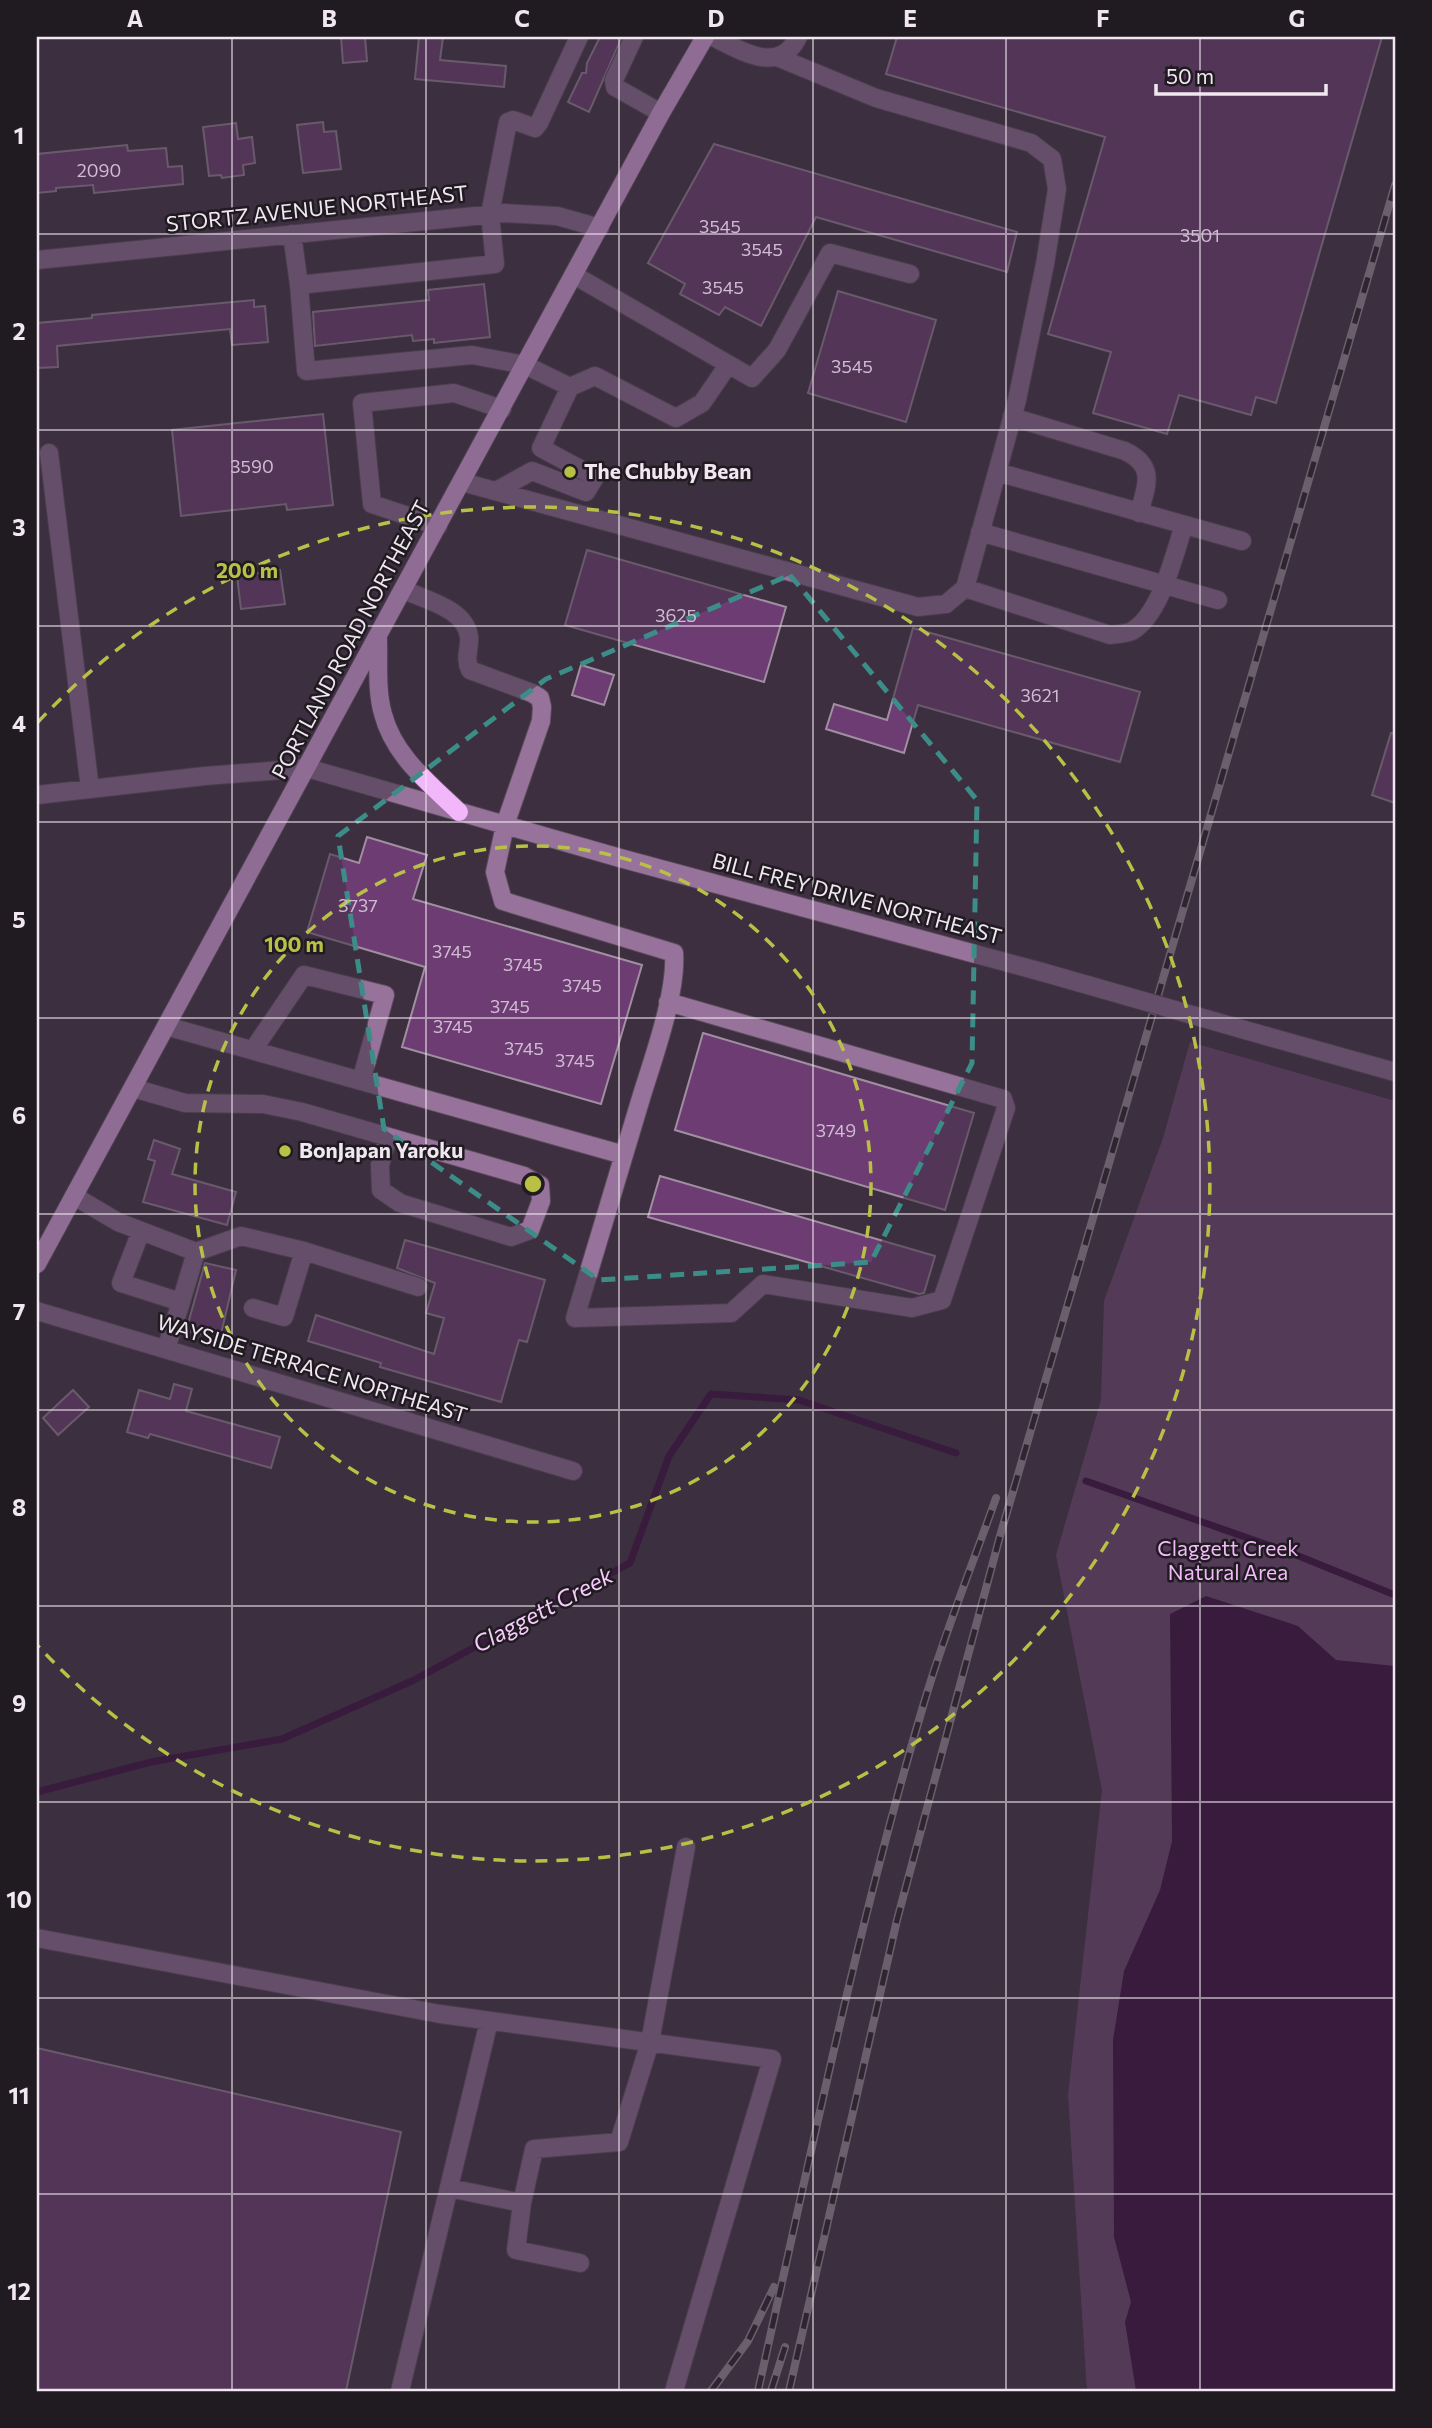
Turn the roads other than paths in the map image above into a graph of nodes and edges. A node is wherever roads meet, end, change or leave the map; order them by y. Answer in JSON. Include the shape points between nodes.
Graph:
{"nodes":[{"id":1,"x":579,"y":37,"type":"edge"},
{"id":2,"x":634,"y":37,"type":"edge"},
{"id":3,"x":705,"y":37,"type":"edge"},
{"id":4,"x":713,"y":37,"type":"edge"},
{"id":5,"x":798,"y":37,"type":"edge"},
{"id":6,"x":777,"y":57,"type":"junction"},
{"id":7,"x":661,"y":113,"type":"junction"},
{"id":8,"x":490,"y":214,"type":"junction"},
{"id":9,"x":600,"y":228,"type":"junction"},
{"id":10,"x":292,"y":234,"type":"junction"},
{"id":11,"x":37,"y":260,"type":"edge"},
{"id":12,"x":910,"y":274,"type":"dead end"},
{"id":13,"x":574,"y":275,"type":"junction"},
{"id":14,"x":299,"y":285,"type":"junction"},
{"id":15,"x":525,"y":365,"type":"junction"},
{"id":16,"x":728,"y":365,"type":"junction"},
{"id":17,"x":570,"y":387,"type":"junction"},
{"id":18,"x":502,"y":409,"type":"junction"},
{"id":19,"x":1012,"y":417,"type":"junction"},
{"id":20,"x":50,"y":453,"type":"dead end"},
{"id":21,"x":997,"y":472,"type":"junction"},
{"id":22,"x":462,"y":482,"type":"junction"},
{"id":23,"x":496,"y":491,"type":"junction"},
{"id":24,"x":1139,"y":513,"type":"junction"},
{"id":25,"x":1184,"y":525,"type":"junction"},
{"id":26,"x":438,"y":526,"type":"junction"},
{"id":27,"x":980,"y":532,"type":"junction"},
{"id":28,"x":1242,"y":541,"type":"dead end"},
{"id":29,"x":1165,"y":584,"type":"junction"},
{"id":30,"x":965,"y":588,"type":"junction"},
{"id":31,"x":404,"y":590,"type":"junction"},
{"id":32,"x":1218,"y":600,"type":"dead end"},
{"id":33,"x":378,"y":638,"type":"junction"},
{"id":34,"x":307,"y":768,"type":"junction"},
{"id":35,"x":90,"y":789,"type":"junction"},
{"id":36,"x":37,"y":795,"type":"edge"},
{"id":37,"x":459,"y":812,"type":"junction"},
{"id":38,"x":505,"y":825,"type":"junction"},
{"id":39,"x":668,"y":1002,"type":"junction"},
{"id":40,"x":166,"y":1026,"type":"junction"},
{"id":41,"x":253,"y":1050,"type":"junction"},
{"id":42,"x":1395,"y":1072,"type":"edge"},
{"id":43,"x":361,"y":1081,"type":"junction"},
{"id":44,"x":132,"y":1087,"type":"junction"},
{"id":45,"x":388,"y":1137,"type":"junction"},
{"id":46,"x":624,"y":1154,"type":"junction"},
{"id":47,"x":74,"y":1196,"type":"junction"},
{"id":48,"x":141,"y":1231,"type":"junction"},
{"id":49,"x":304,"y":1251,"type":"junction"},
{"id":50,"x":196,"y":1252,"type":"junction"},
{"id":51,"x":37,"y":1264,"type":"edge"},
{"id":52,"x":418,"y":1287,"type":"dead end"},
{"id":53,"x":181,"y":1302,"type":"junction"},
{"id":54,"x":253,"y":1308,"type":"dead end"},
{"id":55,"x":37,"y":1311,"type":"edge"},
{"id":56,"x":166,"y":1349,"type":"junction"},
{"id":57,"x":573,"y":1471,"type":"dead end"},
{"id":58,"x":686,"y":1847,"type":"dead end"},
{"id":59,"x":37,"y":1938,"type":"edge"},
{"id":60,"x":489,"y":2021,"type":"junction"},
{"id":61,"x":650,"y":2042,"type":"junction"},
{"id":62,"x":449,"y":2188,"type":"junction"},
{"id":63,"x":522,"y":2203,"type":"junction"},
{"id":64,"x":580,"y":2263,"type":"dead end"},
{"id":65,"x":400,"y":2391,"type":"edge"},
{"id":66,"x":674,"y":2391,"type":"edge"}],
"edges":[{"from":1,"to":8,"type":"street","via":[[539,123],[534,128],[508,122]]},
{"from":2,"to":7,"type":"street","via":[[615,87]]},
{"from":3,"to":7,"type":"main road","name":"PORTLAND ROAD NORTHEAST"},
{"from":4,"to":6,"type":"street","via":[[754,57]]},
{"from":5,"to":6,"type":"street"},
{"from":6,"to":19,"type":"street","via":[[876,98],[1031,143],[1052,159],[1057,189]]},
{"from":7,"to":9,"type":"main road","name":"PORTLAND ROAD NORTHEAST"},
{"from":8,"to":9,"type":"street","name":"STORTZ AVENUE NORTHEAST","via":[[557,216]]},
{"from":8,"to":10,"type":"street","name":"STORTZ AVENUE NORTHEAST"},
{"from":8,"to":14,"type":"street","via":[[495,264]]},
{"from":9,"to":13,"type":"main road","name":"PORTLAND ROAD NORTHEAST"},
{"from":10,"to":11,"type":"street","name":"STORTZ AVENUE NORTHEAST"},
{"from":10,"to":14,"type":"street"},
{"from":12,"to":16,"type":"street","via":[[830,253],[777,350],[752,378]]},
{"from":13,"to":15,"type":"main road","name":"PORTLAND ROAD NORTHEAST"},
{"from":13,"to":16,"type":"street"},
{"from":14,"to":15,"type":"street","via":[[306,371],[472,355]]},
{"from":15,"to":17,"type":"street"},
{"from":15,"to":18,"type":"main road","name":"PORTLAND ROAD NORTHEAST"},
{"from":16,"to":17,"type":"street","via":[[702,403],[676,418],[595,376]]},
{"from":17,"to":23,"type":"street","via":[[541,448],[595,477],[586,492],[532,471]]},
{"from":18,"to":22,"type":"main road","name":"PORTLAND ROAD NORTHEAST"},
{"from":18,"to":26,"type":"street","via":[[454,393],[362,403],[372,504]]},
{"from":19,"to":21,"type":"street"},
{"from":19,"to":24,"type":"street","via":[[1138,457],[1146,468],[1147,485]]},
{"from":20,"to":35,"type":"street"},
{"from":21,"to":24,"type":"street"},
{"from":21,"to":27,"type":"street"},
{"from":22,"to":23,"type":"street"},
{"from":22,"to":26,"type":"main road","name":"PORTLAND ROAD NORTHEAST"},
{"from":23,"to":30,"type":"street","via":[[918,607],[946,604]]},
{"from":24,"to":25,"type":"street"},
{"from":25,"to":28,"type":"street"},
{"from":25,"to":29,"type":"street"},
{"from":26,"to":31,"type":"main road","name":"PORTLAND ROAD NORTHEAST"},
{"from":27,"to":29,"type":"street"},
{"from":27,"to":30,"type":"street"},
{"from":29,"to":30,"type":"street","via":[[1150,612],[1132,631],[1111,635]]},
{"from":29,"to":32,"type":"street"},
{"from":31,"to":33,"type":"main road","name":"PORTLAND ROAD NORTHEAST"},
{"from":31,"to":38,"type":"street","via":[[463,620],[470,642],[466,661],[470,670],[540,698],[541,721]]},
{"from":33,"to":34,"type":"main road","name":"PORTLAND ROAD NORTHEAST"},
{"from":33,"to":37,"type":"main road","via":[[383,716],[396,746]]},
{"from":34,"to":35,"type":"street"},
{"from":34,"to":37,"type":"street","name":"BILL FREY DRIVE NORTHEAST"},
{"from":34,"to":40,"type":"main road","name":"PORTLAND ROAD NORTHEAST"},
{"from":35,"to":36,"type":"street"},
{"from":37,"to":38,"type":"street","name":"BILL FREY DRIVE NORTHEAST"},
{"from":38,"to":39,"type":"street","via":[[495,872],[503,901],[674,953],[676,971]]},
{"from":38,"to":42,"type":"street","name":"BILL FREY DRIVE NORTHEAST","bridge":true},
{"from":39,"to":46,"type":"street"},
{"from":39,"to":46,"type":"street","via":[[1003,1099],[1006,1108],[942,1300],[912,1308],[763,1284],[731,1313],[575,1318]]},
{"from":40,"to":41,"type":"street"},
{"from":40,"to":44,"type":"main road","name":"PORTLAND ROAD NORTHEAST"},
{"from":41,"to":43,"type":"street"},
{"from":41,"to":43,"type":"street","via":[[304,975],[385,995]]},
{"from":43,"to":46,"type":"street"},
{"from":44,"to":45,"type":"street","via":[[185,1103],[263,1104]]},
{"from":44,"to":47,"type":"main road","name":"PORTLAND ROAD NORTHEAST"},
{"from":45,"to":45,"type":"street","via":[[380,1165],[380,1190],[400,1203],[511,1237],[530,1230],[541,1202],[540,1185],[524,1176]]},
{"from":47,"to":48,"type":"street"},
{"from":47,"to":51,"type":"main road","name":"PORTLAND ROAD NORTHEAST"},
{"from":48,"to":50,"type":"street"},
{"from":48,"to":53,"type":"street","via":[[121,1283]]},
{"from":49,"to":50,"type":"street","via":[[241,1236]]},
{"from":49,"to":52,"type":"street"},
{"from":49,"to":54,"type":"street","via":[[284,1317]]},
{"from":50,"to":53,"type":"street"},
{"from":53,"to":56,"type":"street"},
{"from":55,"to":56,"type":"street","name":"WAYSIDE TERRACE NORTHEAST"},
{"from":56,"to":57,"type":"street","name":"WAYSIDE TERRACE NORTHEAST"},
{"from":58,"to":61,"type":"street"},
{"from":59,"to":60,"type":"street"},
{"from":60,"to":61,"type":"street"},
{"from":60,"to":62,"type":"street"},
{"from":61,"to":63,"type":"street","via":[[619,2142],[534,2149]]},
{"from":61,"to":66,"type":"street","via":[[772,2059]]},
{"from":62,"to":63,"type":"street"},
{"from":62,"to":65,"type":"street"},
{"from":63,"to":64,"type":"street","via":[[516,2250]]}]}
